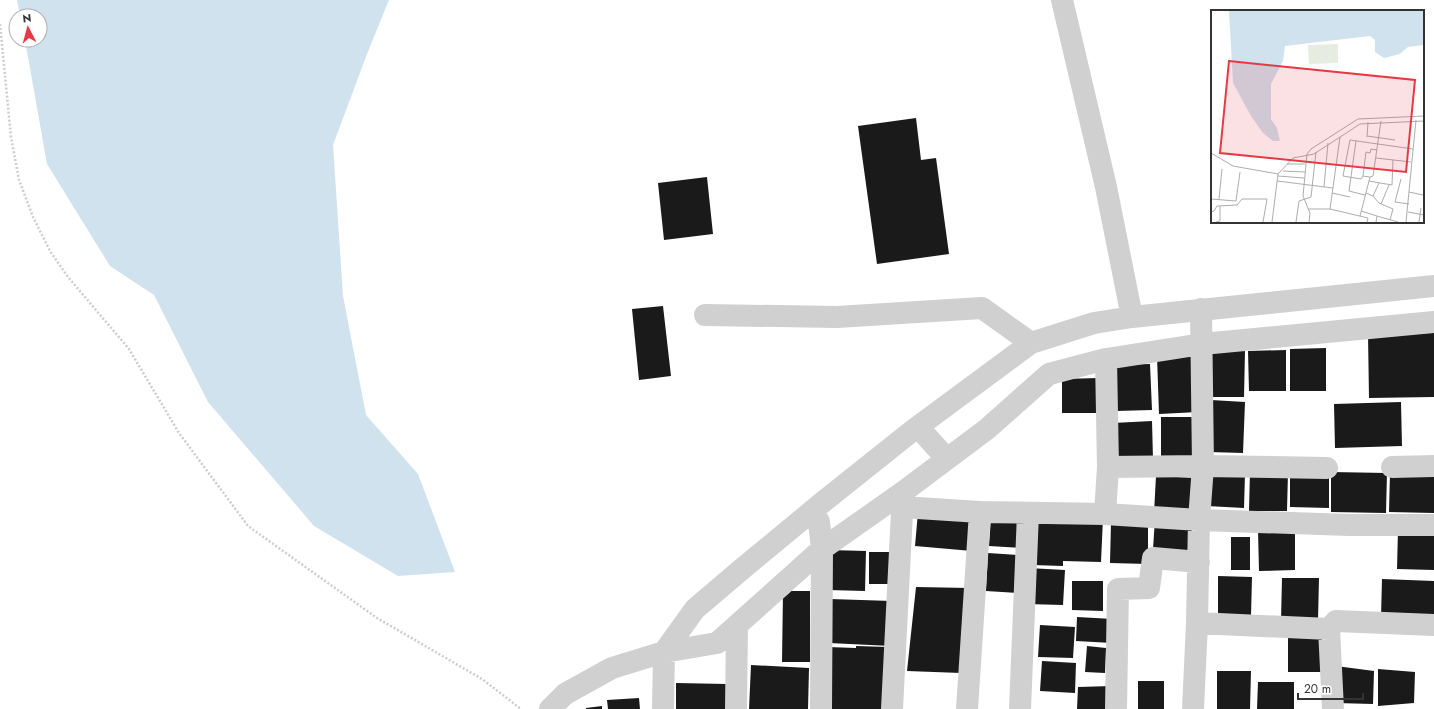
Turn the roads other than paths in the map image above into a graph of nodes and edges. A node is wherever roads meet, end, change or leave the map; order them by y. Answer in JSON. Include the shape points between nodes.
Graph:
{"nodes":[{"id":1,"x":1062,"y":0,"type":"edge"},
{"id":2,"x":1434,"y":286,"type":"edge"},
{"id":3,"x":1201,"y":309,"type":"junction"},
{"id":4,"x":705,"y":314,"type":"dead end"},
{"id":5,"x":1132,"y":317,"type":"junction"},
{"id":6,"x":1434,"y":322,"type":"edge"},
{"id":7,"x":1031,"y":343,"type":"junction"},
{"id":8,"x":1202,"y":344,"type":"junction"},
{"id":9,"x":1106,"y":358,"type":"junction"},
{"id":10,"x":918,"y":427,"type":"junction"},
{"id":11,"x":947,"y":459,"type":"junction"},
{"id":12,"x":1202,"y":466,"type":"junction"},
{"id":13,"x":1434,"y":466,"type":"edge"},
{"id":14,"x":1108,"y":467,"type":"junction"},
{"id":15,"x":1392,"y":467,"type":"dead end"},
{"id":16,"x":1327,"y":468,"type":"dead end"},
{"id":17,"x":902,"y":500,"type":"junction"},
{"id":18,"x":814,"y":510,"type":"junction"},
{"id":19,"x":980,"y":512,"type":"junction"},
{"id":20,"x":1028,"y":513,"type":"junction"},
{"id":21,"x":1105,"y":514,"type":"junction"},
{"id":22,"x":1199,"y":520,"type":"junction"},
{"id":23,"x":1434,"y":525,"type":"edge"},
{"id":24,"x":822,"y":549,"type":"junction"},
{"id":25,"x":1199,"y":562,"type":"junction"},
{"id":26,"x":1197,"y":623,"type":"junction"},
{"id":27,"x":737,"y":625,"type":"junction"},
{"id":28,"x":1434,"y":626,"type":"edge"},
{"id":29,"x":1329,"y":629,"type":"junction"},
{"id":30,"x":664,"y":652,"type":"junction"},
{"id":31,"x":550,"y":709,"type":"edge"},
{"id":32,"x":663,"y":709,"type":"edge"},
{"id":33,"x":736,"y":709,"type":"edge"},
{"id":34,"x":821,"y":709,"type":"edge"},
{"id":35,"x":892,"y":709,"type":"edge"},
{"id":36,"x":967,"y":709,"type":"edge"},
{"id":37,"x":1020,"y":709,"type":"edge"},
{"id":38,"x":1116,"y":709,"type":"edge"},
{"id":39,"x":1193,"y":709,"type":"edge"},
{"id":40,"x":1332,"y":709,"type":"edge"}],
"edges":[{"from":1,"to":5,"type":"street","via":[[1106,187]]},
{"from":2,"to":3,"type":"street"},
{"from":3,"to":5,"type":"street"},
{"from":3,"to":8,"type":"street"},
{"from":4,"to":7,"type":"street","via":[[837,317],[982,308]]},
{"from":5,"to":7,"type":"street","via":[[1094,323]]},
{"from":6,"to":8,"type":"street"},
{"from":7,"to":10,"type":"street"},
{"from":8,"to":9,"type":"street"},
{"from":8,"to":12,"type":"street"},
{"from":9,"to":11,"type":"street","via":[[1049,374],[987,429]]},
{"from":9,"to":14,"type":"street"},
{"from":10,"to":11,"type":"street"},
{"from":10,"to":18,"type":"street"},
{"from":11,"to":17,"type":"street"},
{"from":12,"to":14,"type":"street"},
{"from":12,"to":16,"type":"street"},
{"from":12,"to":22,"type":"street"},
{"from":13,"to":15,"type":"street"},
{"from":14,"to":21,"type":"street"},
{"from":17,"to":19,"type":"street"},
{"from":17,"to":24,"type":"street"},
{"from":17,"to":35,"type":"street"},
{"from":18,"to":24,"type":"street","via":[[819,522]]},
{"from":18,"to":30,"type":"street","via":[[695,609]]},
{"from":19,"to":20,"type":"street"},
{"from":19,"to":36,"type":"street"},
{"from":20,"to":21,"type":"street"},
{"from":20,"to":37,"type":"street"},
{"from":21,"to":22,"type":"street"},
{"from":22,"to":23,"type":"street"},
{"from":22,"to":25,"type":"street"},
{"from":24,"to":27,"type":"street"},
{"from":24,"to":34,"type":"street"},
{"from":25,"to":26,"type":"street"},
{"from":25,"to":38,"type":"street","via":[[1153,558],[1150,588],[1118,589]]},
{"from":26,"to":29,"type":"street"},
{"from":26,"to":39,"type":"street"},
{"from":27,"to":30,"type":"street","via":[[717,643]]},
{"from":27,"to":33,"type":"street"},
{"from":28,"to":29,"type":"street","via":[[1336,621]]},
{"from":29,"to":40,"type":"street"},
{"from":30,"to":31,"type":"street","via":[[612,668],[565,694]]},
{"from":30,"to":32,"type":"street"}]}
